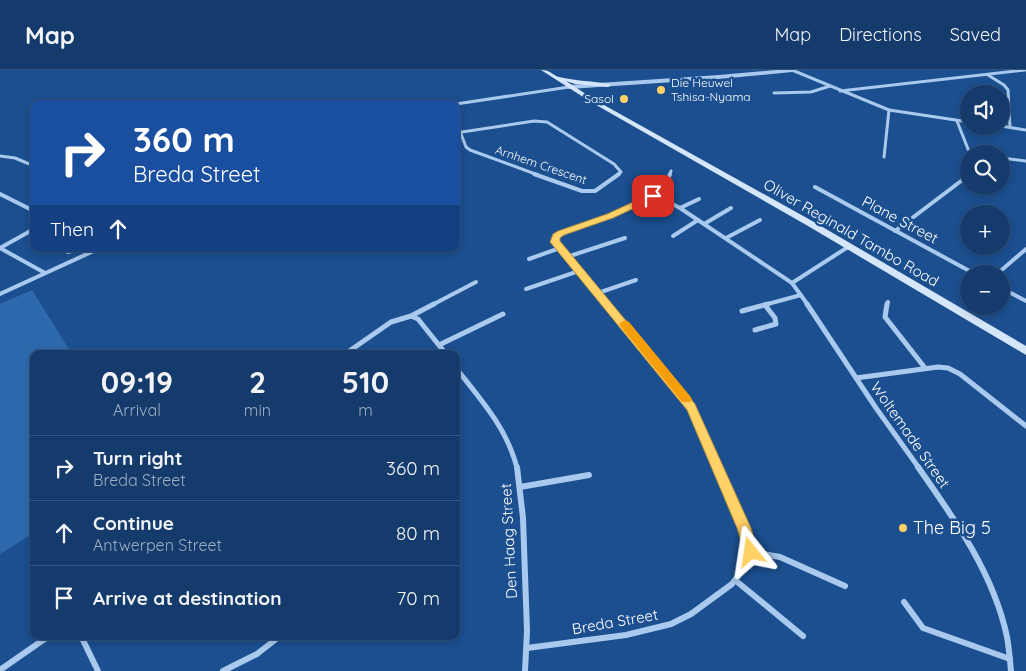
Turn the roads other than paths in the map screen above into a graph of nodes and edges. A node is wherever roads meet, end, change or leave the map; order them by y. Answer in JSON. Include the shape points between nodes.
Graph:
{"nodes":[{"id":1,"x":544,"y":70,"type":"edge"},
{"id":2,"x":792,"y":70,"type":"edge"},
{"id":3,"x":1025,"y":70,"type":"edge"},
{"id":4,"x":550,"y":74,"type":"junction"},
{"id":5,"x":987,"y":74,"type":"junction"},
{"id":6,"x":596,"y":85,"type":"junction"},
{"id":7,"x":608,"y":85,"type":"junction"},
{"id":8,"x":1004,"y":85,"type":"edge"},
{"id":9,"x":571,"y":86,"type":"junction"},
{"id":10,"x":830,"y":86,"type":"junction"},
{"id":11,"x":840,"y":90,"type":"junction"},
{"id":12,"x":774,"y":93,"type":"dead end"},
{"id":13,"x":590,"y":96,"type":"junction"},
{"id":14,"x":460,"y":103,"type":"edge"},
{"id":15,"x":889,"y":110,"type":"junction"},
{"id":16,"x":957,"y":121,"type":"junction"},
{"id":17,"x":960,"y":121,"type":"edge"},
{"id":18,"x":1010,"y":127,"type":"edge"},
{"id":19,"x":460,"y":129,"type":"edge"},
{"id":20,"x":1026,"y":130,"type":"edge"},
{"id":21,"x":462,"y":132,"type":"junction"},
{"id":22,"x":662,"y":139,"type":"junction"},
{"id":23,"x":967,"y":145,"type":"edge"},
{"id":24,"x":1,"y":156,"type":"edge"},
{"id":25,"x":884,"y":157,"type":"dead end"},
{"id":26,"x":1010,"y":159,"type":"edge"},
{"id":27,"x":1026,"y":161,"type":"edge"},
{"id":28,"x":30,"y":164,"type":"edge"},
{"id":29,"x":670,"y":171,"type":"dead end"},
{"id":30,"x":960,"y":183,"type":"edge"},
{"id":31,"x":814,"y":187,"type":"dead end"},
{"id":32,"x":0,"y":194,"type":"edge"},
{"id":33,"x":661,"y":197,"type":"junction"},
{"id":34,"x":699,"y":199,"type":"dead end"},
{"id":35,"x":680,"y":208,"type":"junction"},
{"id":36,"x":732,"y":208,"type":"dead end"},
{"id":37,"x":30,"y":209,"type":"edge"},
{"id":38,"x":698,"y":220,"type":"junction"},
{"id":39,"x":760,"y":220,"type":"dead end"},
{"id":40,"x":704,"y":224,"type":"junction"},
{"id":41,"x":30,"y":231,"type":"edge"},
{"id":42,"x":895,"y":232,"type":"junction"},
{"id":43,"x":673,"y":236,"type":"dead end"},
{"id":44,"x":625,"y":238,"type":"dead end"},
{"id":45,"x":726,"y":238,"type":"junction"},
{"id":46,"x":848,"y":247,"type":"junction"},
{"id":47,"x":0,"y":248,"type":"edge"},
{"id":48,"x":560,"y":248,"type":"junction"},
{"id":49,"x":1026,"y":249,"type":"edge"},
{"id":50,"x":89,"y":252,"type":"edge"},
{"id":51,"x":567,"y":256,"type":"junction"},
{"id":52,"x":529,"y":259,"type":"dead end"},
{"id":53,"x":1007,"y":265,"type":"edge"},
{"id":54,"x":960,"y":266,"type":"edge"},
{"id":55,"x":579,"y":270,"type":"junction"},
{"id":56,"x":45,"y":273,"type":"junction"},
{"id":57,"x":636,"y":280,"type":"dead end"},
{"id":58,"x":476,"y":282,"type":"dead end"},
{"id":59,"x":792,"y":282,"type":"junction"},
{"id":60,"x":526,"y":289,"type":"dead end"},
{"id":61,"x":598,"y":293,"type":"junction"},
{"id":62,"x":1010,"y":293,"type":"edge"},
{"id":63,"x":0,"y":294,"type":"edge"},
{"id":64,"x":801,"y":295,"type":"junction"},
{"id":65,"x":1026,"y":301,"type":"edge"},
{"id":66,"x":888,"y":302,"type":"dead end"},
{"id":67,"x":765,"y":305,"type":"junction"},
{"id":68,"x":742,"y":311,"type":"dead end"},
{"id":69,"x":503,"y":314,"type":"dead end"},
{"id":70,"x":411,"y":316,"type":"junction"},
{"id":71,"x":755,"y":330,"type":"dead end"},
{"id":72,"x":439,"y":345,"type":"junction"},
{"id":73,"x":351,"y":350,"type":"edge"},
{"id":74,"x":443,"y":350,"type":"edge"},
{"id":75,"x":1026,"y":351,"type":"edge"},
{"id":76,"x":925,"y":368,"type":"junction"},
{"id":77,"x":460,"y":373,"type":"edge"},
{"id":78,"x":856,"y":378,"type":"junction"},
{"id":79,"x":1026,"y":426,"type":"edge"},
{"id":80,"x":589,"y":475,"type":"dead end"},
{"id":81,"x":520,"y":487,"type":"junction"},
{"id":82,"x":751,"y":552,"type":"junction"},
{"id":83,"x":735,"y":580,"type":"junction"},
{"id":84,"x":846,"y":586,"type":"dead end"},
{"id":85,"x":904,"y":602,"type":"dead end"},
{"id":86,"x":803,"y":636,"type":"dead end"},
{"id":87,"x":43,"y":640,"type":"edge"},
{"id":88,"x":83,"y":640,"type":"edge"},
{"id":89,"x":275,"y":640,"type":"edge"},
{"id":90,"x":527,"y":648,"type":"junction"},
{"id":91,"x":1010,"y":659,"type":"junction"},
{"id":92,"x":0,"y":670,"type":"edge"},
{"id":93,"x":98,"y":671,"type":"edge"},
{"id":94,"x":223,"y":671,"type":"edge"},
{"id":95,"x":525,"y":671,"type":"edge"},
{"id":96,"x":1011,"y":671,"type":"edge"}],
"edges":[{"from":1,"to":4,"type":"main road","name":"Oliver Reginald Tambo Road"},
{"from":2,"to":7,"type":"street"},
{"from":2,"to":10,"type":"street"},
{"from":3,"to":5,"type":"street"},
{"from":4,"to":7,"type":"main road","via":[[575,82]]},
{"from":4,"to":9,"type":"main road","name":"Oliver Reginald Tambo Road"},
{"from":5,"to":8,"type":"street"},
{"from":5,"to":11,"type":"street"},
{"from":6,"to":7,"type":"street"},
{"from":6,"to":9,"type":"street"},
{"from":6,"to":13,"type":"main road","via":[[588,91]]},
{"from":9,"to":13,"type":"main road","name":"Oliver Reginald Tambo Road"},
{"from":9,"to":14,"type":"street"},
{"from":9,"to":22,"type":"main road","name":"Oliver Reginald Tambo Road"},
{"from":10,"to":11,"type":"street"},
{"from":10,"to":12,"type":"street","via":[[802,93]]},
{"from":11,"to":15,"type":"street"},
{"from":13,"to":22,"type":"main road","name":"Oliver Reginald Tambo Road"},
{"from":15,"to":16,"type":"street"},
{"from":15,"to":25,"type":"street"},
{"from":16,"to":17,"type":"street"},
{"from":16,"to":23,"type":"street"},
{"from":18,"to":20,"type":"street"},
{"from":19,"to":21,"type":"street","name":"Arnhem Crescent"},
{"from":21,"to":21,"type":"street","name":"Arnhem Crescent","via":[[543,121],[614,164],[621,172],[595,191],[582,191],[470,150]]},
{"from":22,"to":46,"type":"main road","name":"Oliver Reginald Tambo Road"},
{"from":24,"to":28,"type":"street"},
{"from":26,"to":27,"type":"street"},
{"from":29,"to":33,"type":"street"},
{"from":30,"to":42,"type":"street"},
{"from":31,"to":42,"type":"street","name":"Plane Street"},
{"from":32,"to":37,"type":"street"},
{"from":33,"to":35,"type":"street"},
{"from":33,"to":48,"type":"street","via":[[648,197],[610,216],[558,234],[555,242]]},
{"from":34,"to":35,"type":"street"},
{"from":35,"to":38,"type":"street"},
{"from":36,"to":40,"type":"street"},
{"from":38,"to":40,"type":"street"},
{"from":38,"to":43,"type":"street"},
{"from":39,"to":45,"type":"street"},
{"from":40,"to":45,"type":"street"},
{"from":41,"to":47,"type":"street"},
{"from":42,"to":54,"type":"street","name":"Plane Street"},
{"from":44,"to":51,"type":"street"},
{"from":45,"to":59,"type":"street"},
{"from":46,"to":59,"type":"street"},
{"from":46,"to":75,"type":"main road","name":"Oliver Reginald Tambo Road"},
{"from":47,"to":56,"type":"street"},
{"from":48,"to":51,"type":"street"},
{"from":48,"to":52,"type":"street"},
{"from":49,"to":53,"type":"street"},
{"from":50,"to":56,"type":"street"},
{"from":51,"to":55,"type":"street"},
{"from":55,"to":60,"type":"street"},
{"from":55,"to":61,"type":"street"},
{"from":56,"to":63,"type":"street"},
{"from":57,"to":61,"type":"street"},
{"from":58,"to":70,"type":"street"},
{"from":59,"to":64,"type":"street","name":"Woltemade Street"},
{"from":61,"to":82,"type":"street","via":[[691,407],[744,528]]},
{"from":62,"to":65,"type":"street"},
{"from":64,"to":67,"type":"street"},
{"from":64,"to":78,"type":"street","name":"Woltemade Street"},
{"from":66,"to":76,"type":"street","via":[[886,317]]},
{"from":67,"to":68,"type":"street"},
{"from":67,"to":71,"type":"street","via":[[776,324]]},
{"from":69,"to":72,"type":"street"},
{"from":70,"to":72,"type":"street","via":[[418,319]]},
{"from":70,"to":73,"type":"street","via":[[391,322]]},
{"from":72,"to":74,"type":"street"},
{"from":76,"to":78,"type":"street"},
{"from":76,"to":79,"type":"street","via":[[953,370]]},
{"from":77,"to":81,"type":"street","name":"Den Haag Street","via":[[501,427],[514,456]]},
{"from":78,"to":91,"type":"street","name":"Woltemade Street","via":[[945,508],[986,576],[1008,639]]},
{"from":80,"to":81,"type":"street"},
{"from":81,"to":90,"type":"street","name":"Den Haag Street"},
{"from":82,"to":83,"type":"street","name":"Breda Street","via":[[748,563]]},
{"from":82,"to":84,"type":"street","via":[[780,557]]},
{"from":83,"to":86,"type":"street"},
{"from":83,"to":90,"type":"street","name":"Breda Street","via":[[691,614],[671,624],[626,635]]},
{"from":85,"to":91,"type":"street","via":[[923,628]]},
{"from":87,"to":92,"type":"street"},
{"from":88,"to":93,"type":"street"},
{"from":89,"to":94,"type":"street"},
{"from":90,"to":95,"type":"street","name":"Den Haag Street"},
{"from":91,"to":96,"type":"street","name":"Woltemade Street"}]}
